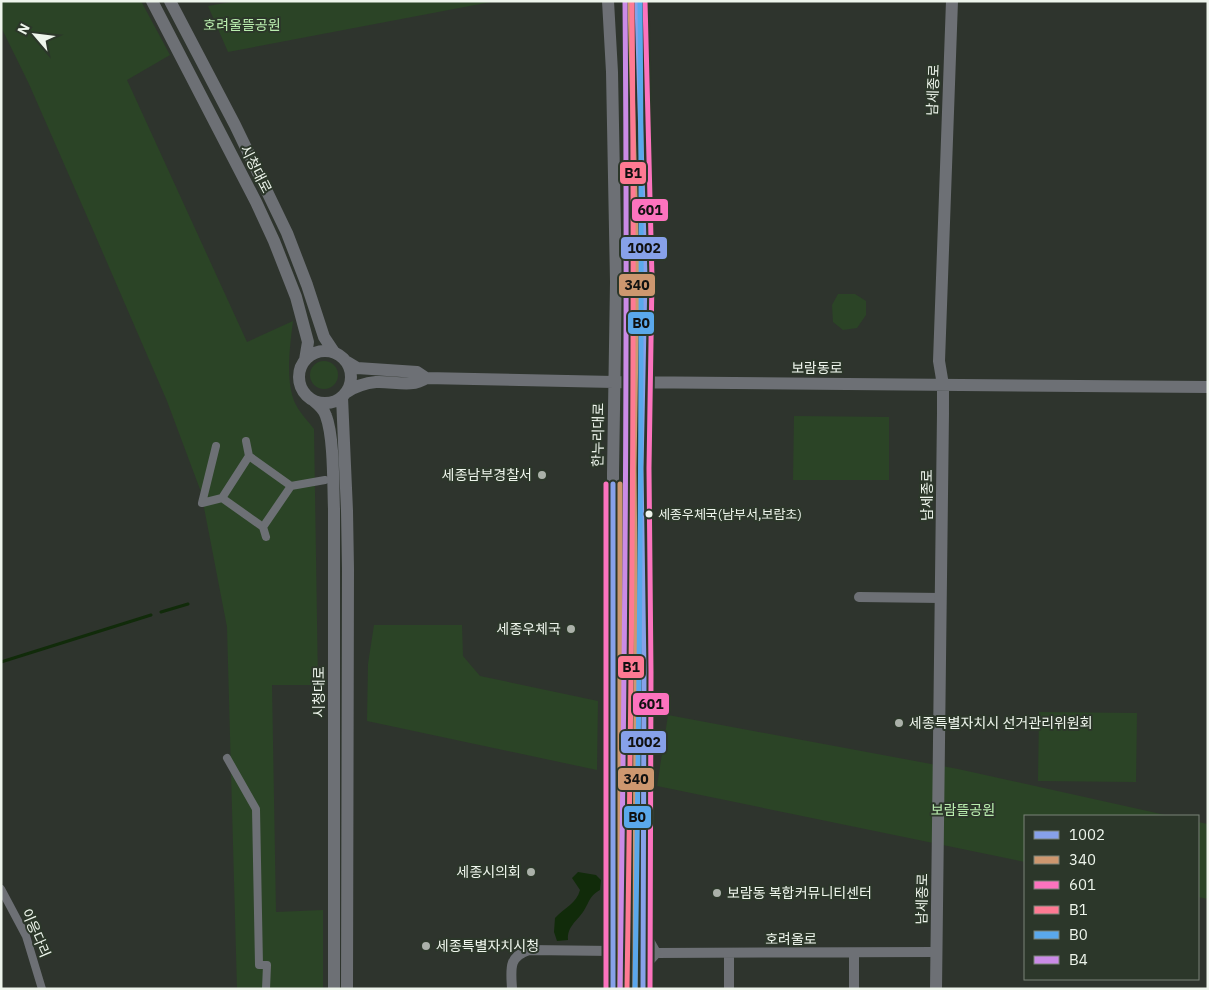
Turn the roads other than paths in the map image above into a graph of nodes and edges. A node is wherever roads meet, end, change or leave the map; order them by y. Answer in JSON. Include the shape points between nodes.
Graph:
{"nodes":[{"id":1,"x":152,"y":1,"type":"edge"},
{"id":2,"x":170,"y":1,"type":"edge"},
{"id":3,"x":608,"y":1,"type":"edge"},
{"id":4,"x":637,"y":1,"type":"edge"},
{"id":5,"x":952,"y":1,"type":"edge"},
{"id":6,"x":334,"y":352,"type":"junction"},
{"id":7,"x":305,"y":360,"type":"junction"},
{"id":8,"x":347,"y":362,"type":"junction"},
{"id":9,"x":426,"y":378,"type":"junction"},
{"id":10,"x":614,"y":382,"type":"junction"},
{"id":11,"x":643,"y":382,"type":"junction"},
{"id":12,"x":942,"y":385,"type":"junction"},
{"id":13,"x":1208,"y":387,"type":"edge"},
{"id":14,"x":344,"y":395,"type":"junction"},
{"id":15,"x":314,"y":401,"type":"junction"},
{"id":16,"x":246,"y":441,"type":"dead end"},
{"id":17,"x":216,"y":446,"type":"dead end"},
{"id":18,"x":249,"y":456,"type":"junction"},
{"id":19,"x":325,"y":480,"type":"dead end"},
{"id":20,"x":291,"y":486,"type":"junction"},
{"id":21,"x":222,"y":498,"type":"junction"},
{"id":22,"x":263,"y":528,"type":"junction"},
{"id":23,"x":266,"y":537,"type":"dead end"},
{"id":24,"x":859,"y":597,"type":"dead end"},
{"id":25,"x":941,"y":598,"type":"junction"},
{"id":26,"x":227,"y":758,"type":"dead end"},
{"id":27,"x":1,"y":889,"type":"edge"},
{"id":28,"x":642,"y":929,"type":"junction"},
{"id":29,"x":613,"y":951,"type":"junction"},
{"id":30,"x":936,"y":952,"type":"junction"},
{"id":31,"x":655,"y":953,"type":"junction"},
{"id":32,"x":729,"y":953,"type":"junction"},
{"id":33,"x":854,"y":953,"type":"junction"},
{"id":34,"x":643,"y":983,"type":"edge"},
{"id":35,"x":42,"y":989,"type":"edge"},
{"id":36,"x":266,"y":989,"type":"edge"},
{"id":37,"x":334,"y":989,"type":"edge"},
{"id":38,"x":347,"y":989,"type":"edge"},
{"id":39,"x":512,"y":989,"type":"edge"},
{"id":40,"x":612,"y":989,"type":"edge"},
{"id":41,"x":728,"y":989,"type":"edge"},
{"id":42,"x":854,"y":989,"type":"edge"},
{"id":43,"x":936,"y":989,"type":"edge"}],
"edges":[{"from":1,"to":7,"type":"street","name":"시청대로","via":[[274,241],[296,297],[308,342]]},
{"from":2,"to":6,"type":"street","name":"시청대로","via":[[287,233],[324,337]]},
{"from":3,"to":10,"type":"street","name":"한누리대로","via":[[616,282]]},
{"from":4,"to":11,"type":"street","via":[[645,268]]},
{"from":5,"to":12,"type":"street","name":"남세종로","via":[[939,361]]},
{"from":6,"to":7,"type":"street","via":[[318,351]]},
{"from":6,"to":8,"type":"street"},
{"from":7,"to":15,"type":"street","via":[[299,382],[302,390]]},
{"from":8,"to":9,"type":"street","via":[[357,368],[417,372]]},
{"from":8,"to":14,"type":"street","via":[[352,377]]},
{"from":9,"to":10,"type":"street","name":"보람동로"},
{"from":9,"to":14,"type":"street","via":[[418,383],[358,385]]},
{"from":10,"to":11,"type":"street","name":"보람동로"},
{"from":10,"to":29,"type":"street","name":"한누리대로"},
{"from":11,"to":12,"type":"street","name":"보람동로"},
{"from":11,"to":28,"type":"street"},
{"from":12,"to":13,"type":"street","name":"보람동로"},
{"from":12,"to":25,"type":"street","name":"남세종로"},
{"from":14,"to":15,"type":"street","via":[[328,403]]},
{"from":14,"to":38,"type":"street","name":"시청대로","via":[[348,569]]},
{"from":15,"to":37,"type":"street","name":"시청대로","via":[[326,416],[334,509]]},
{"from":16,"to":18,"type":"street"},
{"from":17,"to":21,"type":"street","via":[[202,503]]},
{"from":18,"to":20,"type":"street"},
{"from":18,"to":21,"type":"street"},
{"from":19,"to":20,"type":"street"},
{"from":20,"to":22,"type":"street"},
{"from":21,"to":22,"type":"street"},
{"from":22,"to":23,"type":"street"},
{"from":24,"to":25,"type":"street"},
{"from":25,"to":30,"type":"street","name":"남세종로"},
{"from":26,"to":36,"type":"street","via":[[256,809],[259,965],[267,965]]},
{"from":27,"to":35,"type":"street","name":"이응다리","via":[[26,936]]},
{"from":28,"to":31,"type":"street"},
{"from":28,"to":34,"type":"street"},
{"from":29,"to":39,"type":"street","via":[[530,950],[518,954],[512,971]]},
{"from":29,"to":40,"type":"street","name":"한누리대로"},
{"from":30,"to":33,"type":"street","name":"호려울로"},
{"from":30,"to":43,"type":"street","name":"남세종로"},
{"from":31,"to":32,"type":"street","name":"호려울로"},
{"from":31,"to":34,"type":"street","via":[[646,963]]},
{"from":32,"to":33,"type":"street","name":"호려울로"},
{"from":32,"to":41,"type":"street"},
{"from":33,"to":42,"type":"street"}]}
